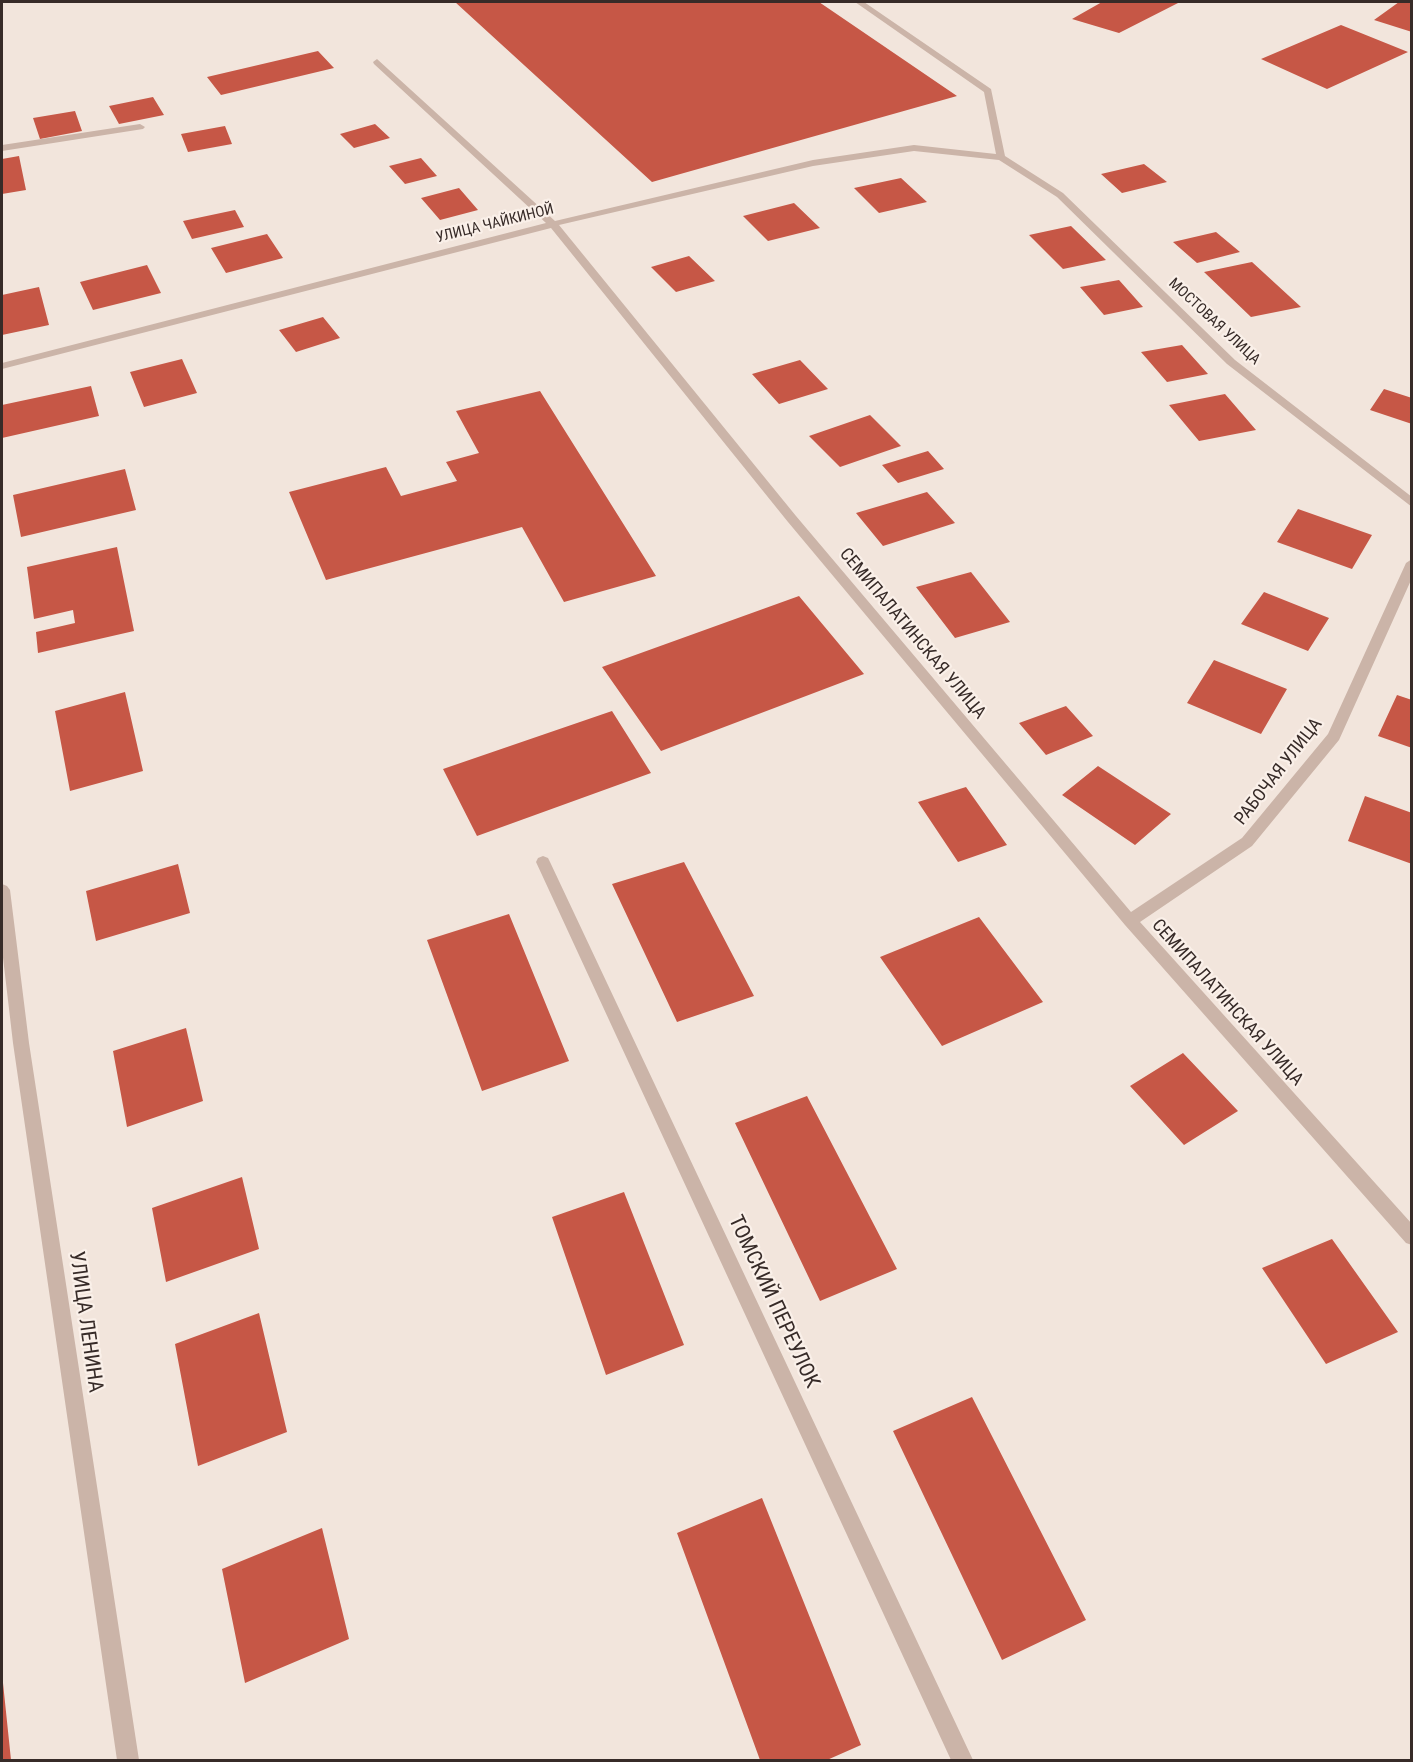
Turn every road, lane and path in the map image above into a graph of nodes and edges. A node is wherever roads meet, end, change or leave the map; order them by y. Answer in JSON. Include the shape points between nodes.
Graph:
{"nodes":[{"id":1,"x":859,"y":2,"type":"edge"},
{"id":2,"x":377,"y":62,"type":"dead end"},
{"id":3,"x":140,"y":127,"type":"dead end"},
{"id":4,"x":2,"y":148,"type":"edge"},
{"id":5,"x":1001,"y":158,"type":"junction"},
{"id":6,"x":553,"y":224,"type":"junction"},
{"id":7,"x":2,"y":366,"type":"edge"},
{"id":8,"x":1412,"y":503,"type":"edge"},
{"id":9,"x":1412,"y":563,"type":"edge"},
{"id":10,"x":543,"y":861,"type":"dead end"},
{"id":11,"x":2,"y":890,"type":"edge"},
{"id":12,"x":1130,"y":921,"type":"junction"},
{"id":13,"x":1412,"y":1237,"type":"edge"},
{"id":14,"x":128,"y":1761,"type":"edge"},
{"id":15,"x":962,"y":1761,"type":"edge"}],
"edges":[{"from":1,"to":5,"type":"street","via":[[988,91]]},
{"from":2,"to":6,"type":"street","name":"СЕМИПАЛАТИНСКАЯ УЛИЦА"},
{"from":3,"to":4,"type":"street"},
{"from":5,"to":6,"type":"street","name":"УЛИЦА ЧАЙКИНОЙ","via":[[903,149],[813,163]]},
{"from":5,"to":8,"type":"street","name":"МОСТОВАЯ УЛИЦА","via":[[1060,195],[1231,362]]},
{"from":6,"to":7,"type":"street","name":"УЛИЦА ЧАЙКИНОЙ"},
{"from":6,"to":12,"type":"street","name":"СЕМИПАЛАТИНСКАЯ УЛИЦА","via":[[792,519]]},
{"from":9,"to":12,"type":"street","name":"РАБОЧАЯ УЛИЦА","via":[[1334,735],[1247,842]]},
{"from":10,"to":15,"type":"street","name":"ТОМСКИЙ ПЕРЕУЛОК"},
{"from":11,"to":14,"type":"street","name":"УЛИЦА ЛЕНИНА","via":[[21,1043]]},
{"from":12,"to":13,"type":"street","name":"СЕМИПАЛАТИНСКАЯ УЛИЦА"}]}
